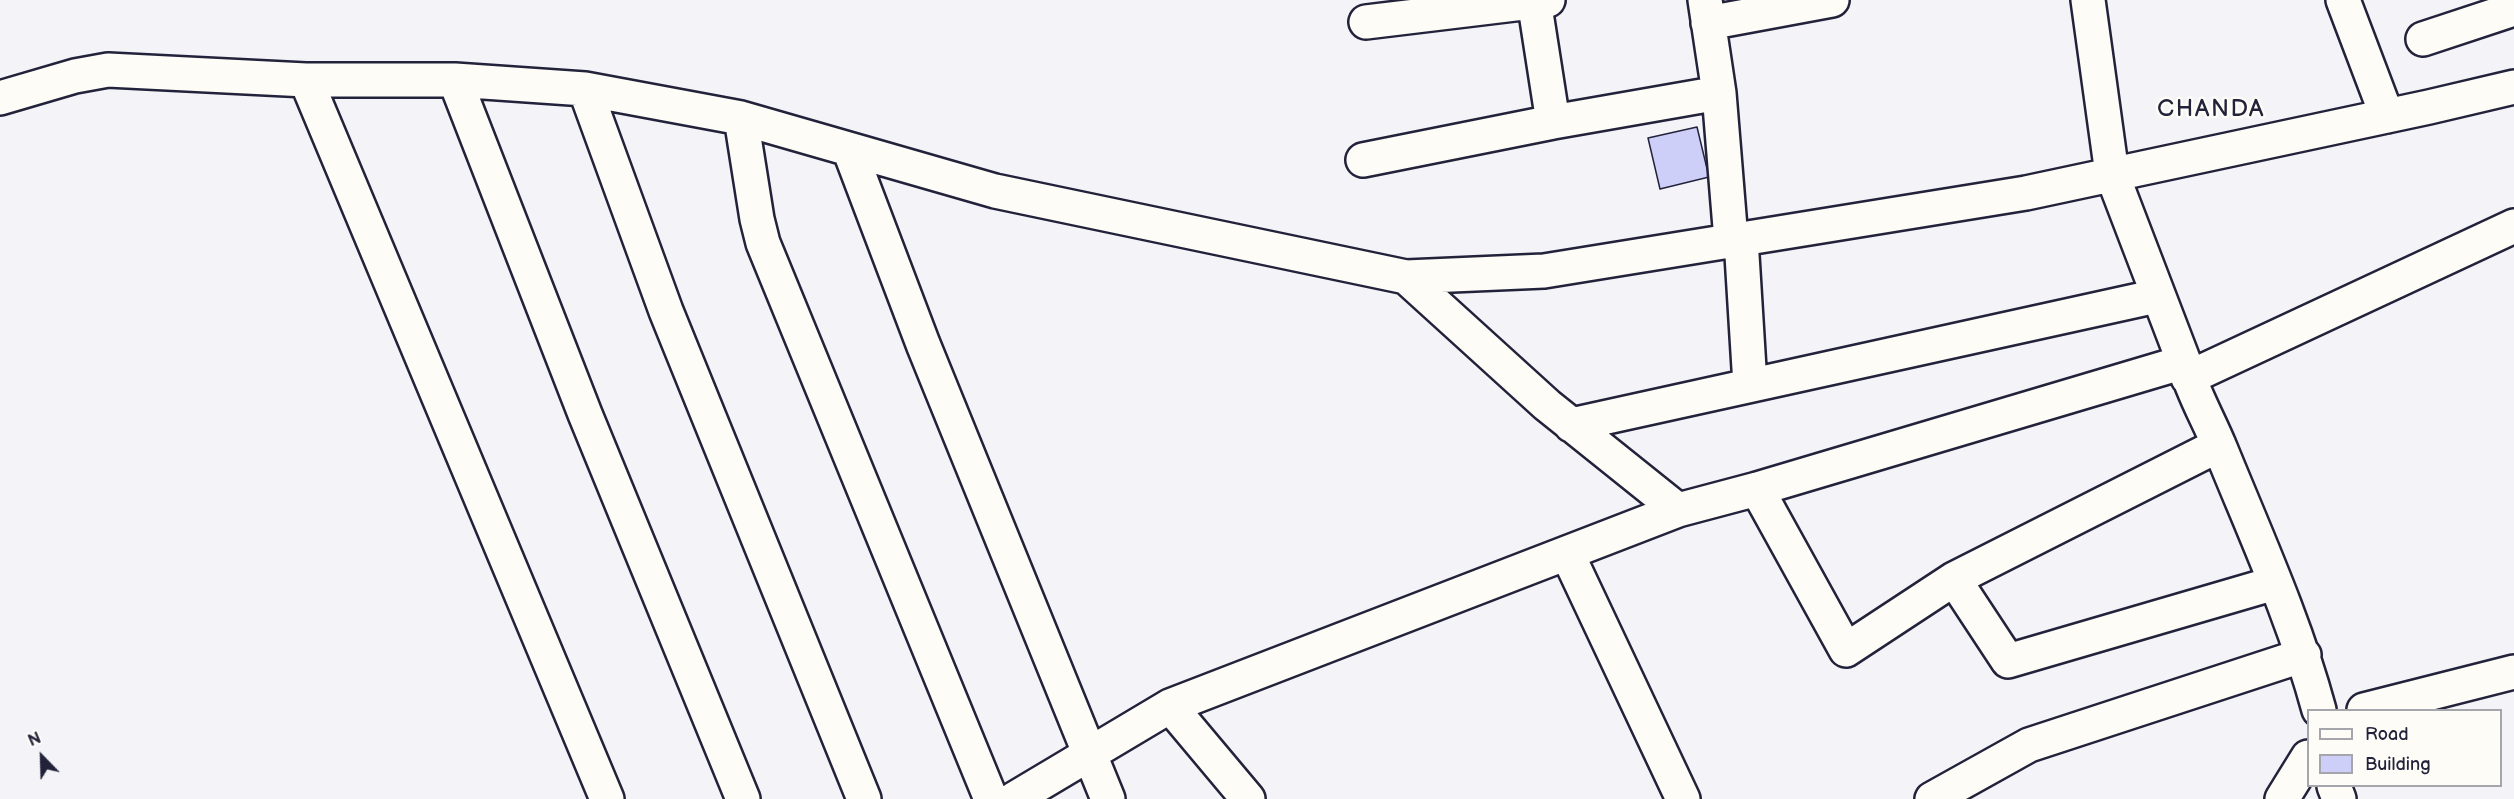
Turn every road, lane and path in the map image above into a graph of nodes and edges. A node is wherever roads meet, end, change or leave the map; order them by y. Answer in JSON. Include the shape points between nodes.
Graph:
{"nodes":[{"id":1,"x":1832,"y":0,"type":"edge"},
{"id":2,"x":2088,"y":0,"type":"edge"},
{"id":3,"x":2343,"y":0,"type":"edge"},
{"id":4,"x":1539,"y":1,"type":"edge"},
{"id":5,"x":2514,"y":9,"type":"edge"},
{"id":6,"x":1707,"y":12,"type":"edge"},
{"id":7,"x":1366,"y":22,"type":"dead end"},
{"id":8,"x":2423,"y":39,"type":"dead end"},
{"id":9,"x":306,"y":80,"type":"junction"},
{"id":10,"x":455,"y":80,"type":"junction"},
{"id":11,"x":2514,"y":87,"type":"edge"},
{"id":12,"x":585,"y":89,"type":"junction"},
{"id":13,"x":1719,"y":93,"type":"junction"},
{"id":14,"x":0,"y":98,"type":"edge"},
{"id":15,"x":2387,"y":116,"type":"junction"},
{"id":16,"x":741,"y":118,"type":"junction"},
{"id":17,"x":1553,"y":122,"type":"junction"},
{"id":18,"x":849,"y":149,"type":"junction"},
{"id":19,"x":1363,"y":160,"type":"dead end"},
{"id":20,"x":2112,"y":174,"type":"junction"},
{"id":21,"x":2514,"y":226,"type":"edge"},
{"id":22,"x":1736,"y":240,"type":"junction"},
{"id":23,"x":1406,"y":277,"type":"junction"},
{"id":24,"x":2157,"y":296,"type":"junction"},
{"id":25,"x":2186,"y":370,"type":"junction"},
{"id":26,"x":1750,"y":385,"type":"junction"},
{"id":27,"x":1571,"y":425,"type":"junction"},
{"id":28,"x":2219,"y":445,"type":"junction"},
{"id":29,"x":1757,"y":489,"type":"junction"},
{"id":30,"x":1678,"y":510,"type":"junction"},
{"id":31,"x":1567,"y":553,"type":"junction"},
{"id":32,"x":1954,"y":579,"type":"junction"},
{"id":33,"x":2275,"y":583,"type":"junction"},
{"id":34,"x":2304,"y":655,"type":"junction"},
{"id":35,"x":2514,"y":672,"type":"edge"},
{"id":36,"x":1170,"y":706,"type":"junction"},
{"id":37,"x":2318,"y":709,"type":"edge"},
{"id":38,"x":2372,"y":709,"type":"edge"},
{"id":39,"x":1090,"y":755,"type":"junction"},
{"id":40,"x":2307,"y":759,"type":"edge"},
{"id":41,"x":607,"y":799,"type":"edge"},
{"id":42,"x":743,"y":799,"type":"edge"},
{"id":43,"x":864,"y":799,"type":"edge"},
{"id":44,"x":991,"y":799,"type":"edge"},
{"id":45,"x":1014,"y":799,"type":"edge"},
{"id":46,"x":1108,"y":799,"type":"edge"},
{"id":47,"x":1248,"y":799,"type":"edge"},
{"id":48,"x":1683,"y":799,"type":"edge"},
{"id":49,"x":1932,"y":799,"type":"edge"},
{"id":50,"x":2282,"y":799,"type":"edge"}],
"edges":[{"from":1,"to":6,"type":"street"},
{"from":2,"to":20,"type":"street"},
{"from":3,"to":15,"type":"street"},
{"from":4,"to":7,"type":"street"},
{"from":4,"to":17,"type":"street"},
{"from":5,"to":8,"type":"street"},
{"from":6,"to":13,"type":"street"},
{"from":9,"to":10,"type":"street"},
{"from":9,"to":14,"type":"street","via":[[108,70]]},
{"from":9,"to":41,"type":"street"},
{"from":10,"to":12,"type":"street"},
{"from":10,"to":42,"type":"street","via":[[585,414]]},
{"from":11,"to":15,"type":"street"},
{"from":12,"to":16,"type":"street"},
{"from":12,"to":43,"type":"street","via":[[666,311]]},
{"from":13,"to":17,"type":"street"},
{"from":13,"to":22,"type":"street"},
{"from":15,"to":20,"type":"street"},
{"from":16,"to":18,"type":"street"},
{"from":16,"to":44,"type":"street","via":[[757,219],[769,258]]},
{"from":17,"to":19,"type":"street"},
{"from":18,"to":23,"type":"street","via":[[995,191]]},
{"from":18,"to":39,"type":"street","via":[[923,344]]},
{"from":20,"to":22,"type":"street","via":[[2026,193]]},
{"from":20,"to":24,"type":"street"},
{"from":21,"to":25,"type":"street"},
{"from":22,"to":23,"type":"street","via":[[1544,271]]},
{"from":22,"to":26,"type":"street"},
{"from":23,"to":27,"type":"street"},
{"from":24,"to":25,"type":"street"},
{"from":24,"to":26,"type":"street"},
{"from":25,"to":28,"type":"street"},
{"from":25,"to":29,"type":"street"},
{"from":26,"to":27,"type":"street"},
{"from":27,"to":30,"type":"street"},
{"from":28,"to":32,"type":"street"},
{"from":28,"to":33,"type":"street"},
{"from":29,"to":30,"type":"street"},
{"from":29,"to":32,"type":"street","via":[[1846,650]]},
{"from":30,"to":31,"type":"street"},
{"from":31,"to":36,"type":"street"},
{"from":31,"to":48,"type":"street"},
{"from":32,"to":33,"type":"street","via":[[2008,661]]},
{"from":33,"to":34,"type":"street"},
{"from":34,"to":37,"type":"street"},
{"from":34,"to":49,"type":"street","via":[[2029,745]]},
{"from":35,"to":38,"type":"street"},
{"from":36,"to":39,"type":"street"},
{"from":36,"to":47,"type":"street"},
{"from":39,"to":45,"type":"street"},
{"from":39,"to":46,"type":"street"},
{"from":40,"to":50,"type":"street"}]}
